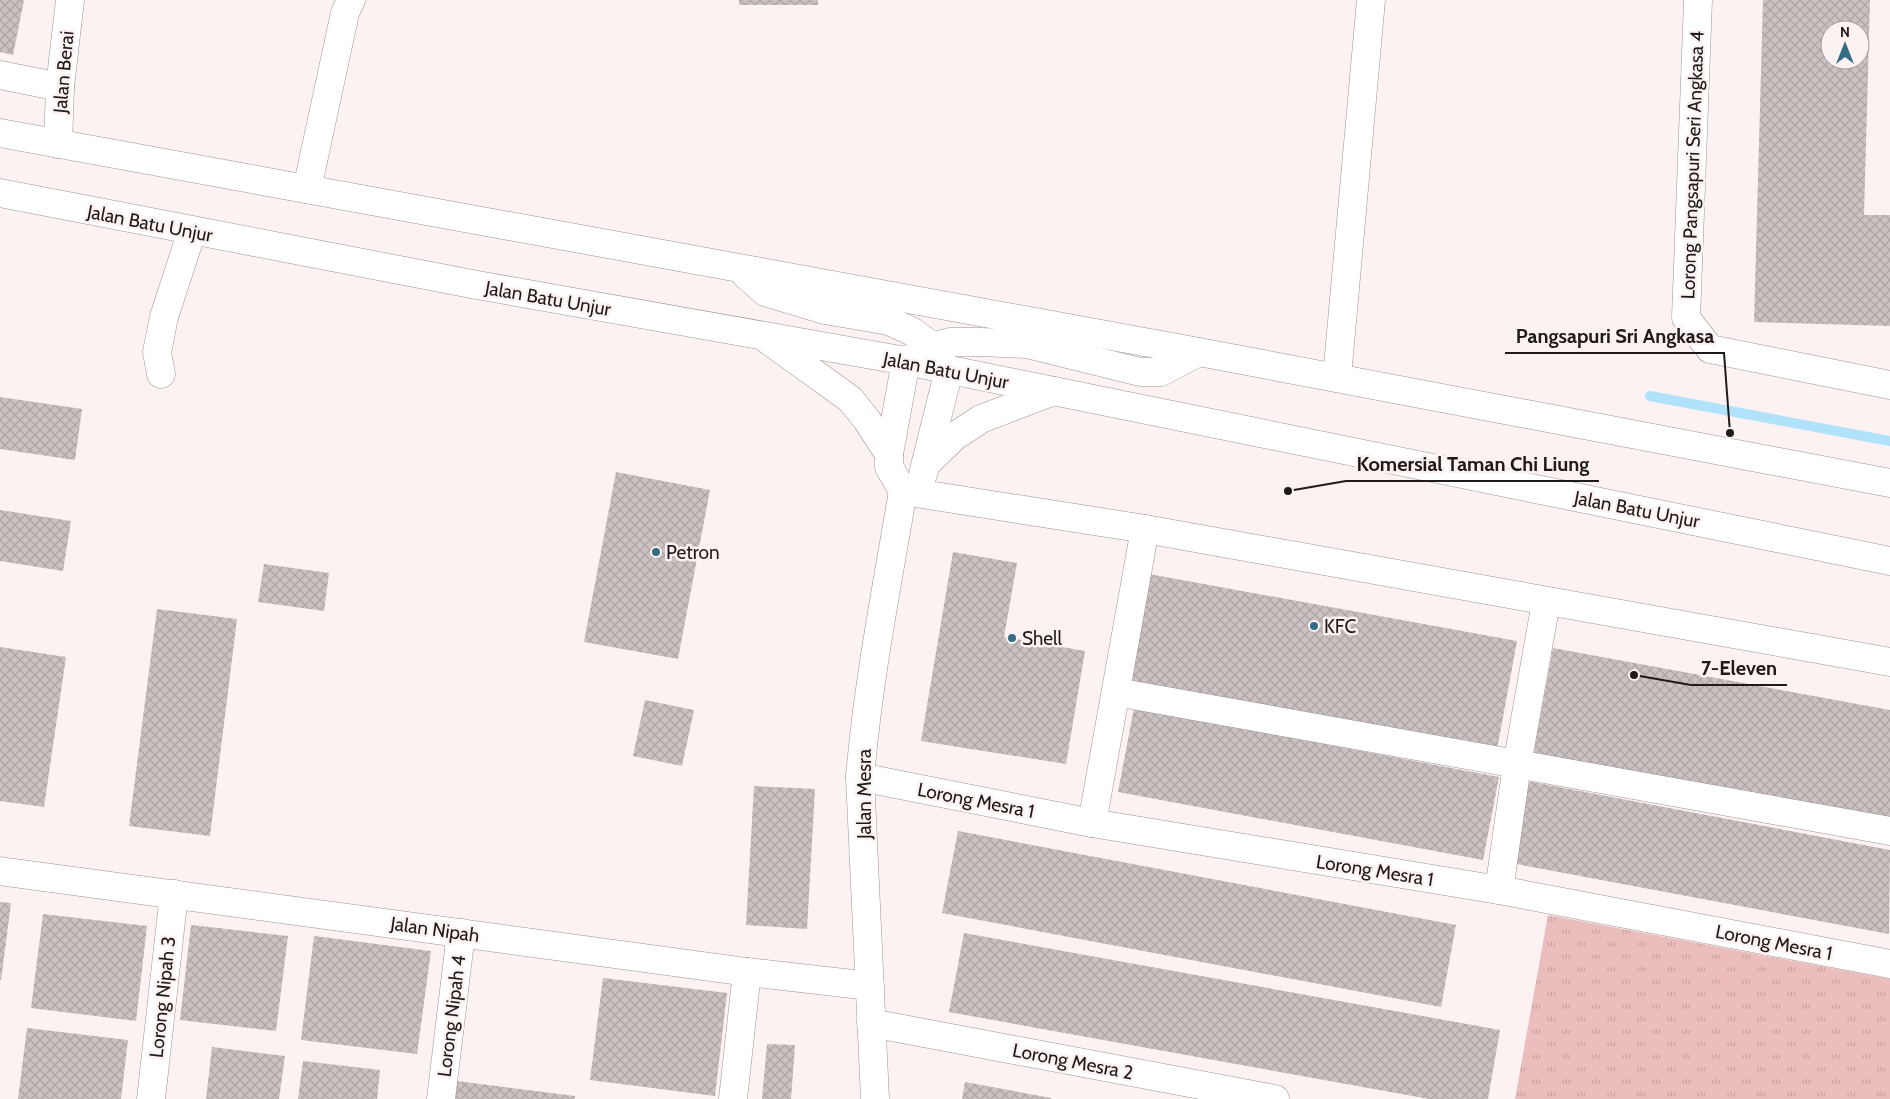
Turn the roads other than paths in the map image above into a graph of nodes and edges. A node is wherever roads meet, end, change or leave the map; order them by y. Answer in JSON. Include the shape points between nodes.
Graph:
{"nodes":[{"id":1,"x":70,"y":0,"type":"edge"},
{"id":2,"x":351,"y":0,"type":"edge"},
{"id":3,"x":1371,"y":0,"type":"edge"},
{"id":4,"x":1698,"y":0,"type":"edge"},
{"id":5,"x":0,"y":75,"type":"edge"},
{"id":6,"x":60,"y":87,"type":"junction"},
{"id":7,"x":0,"y":133,"type":"edge"},
{"id":8,"x":58,"y":144,"type":"junction"},
{"id":9,"x":307,"y":189,"type":"junction"},
{"id":10,"x":0,"y":193,"type":"edge"},
{"id":11,"x":192,"y":231,"type":"junction"},
{"id":12,"x":738,"y":269,"type":"junction"},
{"id":13,"x":762,"y":335,"type":"junction"},
{"id":14,"x":933,"y":347,"type":"junction"},
{"id":15,"x":1199,"y":352,"type":"junction"},
{"id":16,"x":906,"y":361,"type":"junction"},
{"id":17,"x":949,"y":370,"type":"junction"},
{"id":18,"x":161,"y":374,"type":"dead end"},
{"id":19,"x":1337,"y":377,"type":"junction"},
{"id":20,"x":1890,"y":385,"type":"edge"},
{"id":21,"x":1054,"y":391,"type":"junction"},
{"id":22,"x":889,"y":454,"type":"junction"},
{"id":23,"x":927,"y":463,"type":"junction"},
{"id":24,"x":1890,"y":483,"type":"edge"},
{"id":25,"x":903,"y":491,"type":"junction"},
{"id":26,"x":1145,"y":529,"type":"junction"},
{"id":27,"x":1890,"y":561,"type":"edge"},
{"id":28,"x":1546,"y":602,"type":"junction"},
{"id":29,"x":1890,"y":662,"type":"edge"},
{"id":30,"x":1116,"y":692,"type":"junction"},
{"id":31,"x":1517,"y":765,"type":"junction"},
{"id":32,"x":860,"y":777,"type":"junction"},
{"id":33,"x":1092,"y":823,"type":"junction"},
{"id":34,"x":1890,"y":832,"type":"edge"},
{"id":35,"x":0,"y":872,"type":"edge"},
{"id":36,"x":1499,"y":890,"type":"junction"},
{"id":37,"x":174,"y":894,"type":"junction"},
{"id":38,"x":461,"y":932,"type":"junction"},
{"id":39,"x":1890,"y":964,"type":"edge"},
{"id":40,"x":747,"y":972,"type":"junction"},
{"id":41,"x":870,"y":986,"type":"junction"},
{"id":42,"x":872,"y":1023,"type":"junction"},
{"id":43,"x":151,"y":1099,"type":"edge"},
{"id":44,"x":441,"y":1099,"type":"edge"},
{"id":45,"x":733,"y":1099,"type":"edge"},
{"id":46,"x":875,"y":1099,"type":"edge"},
{"id":47,"x":1275,"y":1099,"type":"edge"}],
"edges":[{"from":1,"to":6,"type":"street","name":"Jalan Berai"},
{"from":2,"to":9,"type":"street"},
{"from":3,"to":19,"type":"street"},
{"from":4,"to":20,"type":"street","name":"Lorong Pangsapuri Seri Angkasa 4","via":[[1686,318],[1710,349]]},
{"from":5,"to":6,"type":"street"},
{"from":6,"to":8,"type":"street","name":"Jalan Berai"},
{"from":7,"to":8,"type":"street"},
{"from":8,"to":9,"type":"street"},
{"from":9,"to":12,"type":"street"},
{"from":10,"to":11,"type":"street","name":"Jalan Batu Unjur"},
{"from":11,"to":13,"type":"street","name":"Jalan Batu Unjur"},
{"from":11,"to":18,"type":"street","via":[[156,352]]},
{"from":12,"to":14,"type":"street","via":[[765,292],[824,310],[889,321],[914,332]]},
{"from":12,"to":15,"type":"street"},
{"from":13,"to":16,"type":"street","name":"Jalan Batu Unjur"},
{"from":13,"to":22,"type":"street","via":[[850,399]]},
{"from":14,"to":15,"type":"street","via":[[950,342],[1027,344],[1140,372],[1161,372]]},
{"from":14,"to":16,"type":"street"},
{"from":14,"to":17,"type":"street"},
{"from":15,"to":19,"type":"street"},
{"from":16,"to":17,"type":"street","name":"Jalan Batu Unjur"},
{"from":16,"to":22,"type":"street"},
{"from":17,"to":21,"type":"street","name":"Jalan Batu Unjur"},
{"from":17,"to":23,"type":"street"},
{"from":19,"to":24,"type":"street"},
{"from":21,"to":23,"type":"street","via":[[982,419],[955,436]]},
{"from":21,"to":27,"type":"street","name":"Jalan Batu Unjur"},
{"from":22,"to":25,"type":"street","via":[[889,467]]},
{"from":23,"to":25,"type":"street","via":[[924,473]]},
{"from":25,"to":26,"type":"street"},
{"from":25,"to":32,"type":"street","name":"Jalan Mesra","via":[[872,670]]},
{"from":26,"to":28,"type":"street"},
{"from":26,"to":30,"type":"street"},
{"from":28,"to":29,"type":"street"},
{"from":28,"to":31,"type":"street"},
{"from":30,"to":31,"type":"street"},
{"from":30,"to":33,"type":"street"},
{"from":31,"to":34,"type":"street"},
{"from":31,"to":36,"type":"street"},
{"from":32,"to":33,"type":"street","name":"Lorong Mesra 1"},
{"from":32,"to":41,"type":"street","name":"Jalan Mesra"},
{"from":33,"to":36,"type":"street","name":"Lorong Mesra 1"},
{"from":35,"to":37,"type":"street","name":"Jalan Nipah"},
{"from":36,"to":39,"type":"street","name":"Lorong Mesra 1"},
{"from":37,"to":38,"type":"street","name":"Jalan Nipah"},
{"from":37,"to":43,"type":"street","name":"Lorong Nipah 3"},
{"from":38,"to":40,"type":"street","name":"Jalan Nipah"},
{"from":38,"to":44,"type":"street","name":"Lorong Nipah 4"},
{"from":40,"to":41,"type":"street","name":"Jalan Nipah"},
{"from":40,"to":45,"type":"street"},
{"from":41,"to":42,"type":"street","name":"Jalan Mesra"},
{"from":42,"to":46,"type":"street","name":"Jalan Mesra"},
{"from":42,"to":47,"type":"street","name":"Lorong Mesra 2"}]}
